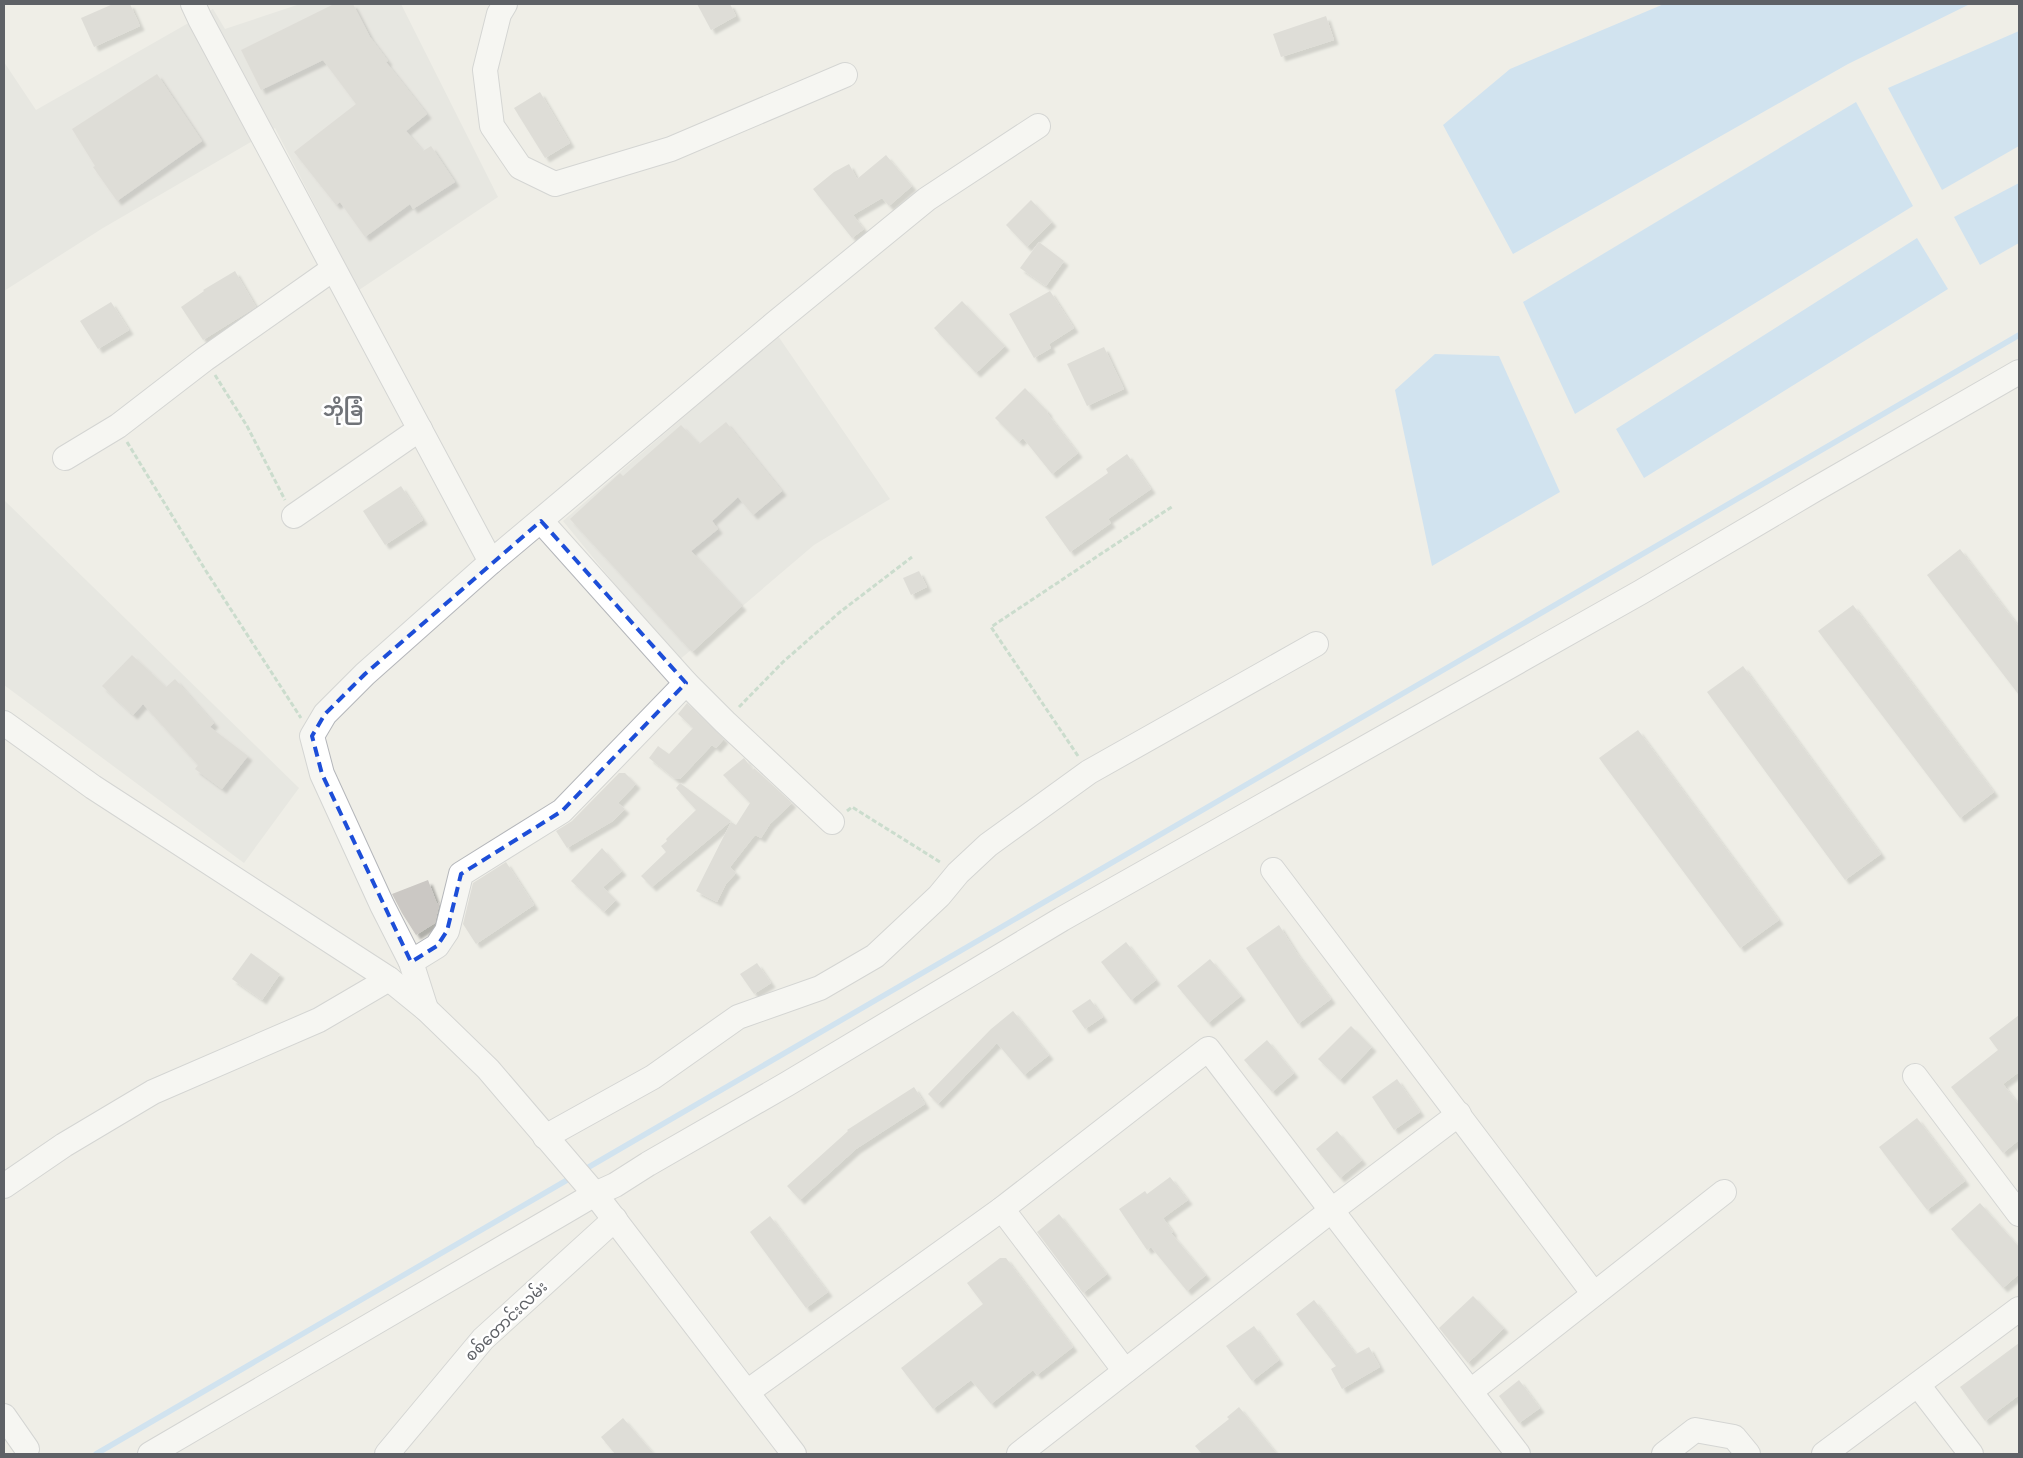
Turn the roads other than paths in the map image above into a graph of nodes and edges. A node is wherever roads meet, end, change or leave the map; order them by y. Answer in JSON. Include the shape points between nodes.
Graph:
{"nodes":[{"id":1,"x":193,"y":4,"type":"edge"},
{"id":2,"x":506,"y":4,"type":"edge"},
{"id":3,"x":845,"y":75,"type":"dead end"},
{"id":4,"x":1038,"y":126,"type":"dead end"},
{"id":5,"x":333,"y":269,"type":"junction"},
{"id":6,"x":2019,"y":372,"type":"edge"},
{"id":7,"x":420,"y":429,"type":"junction"},
{"id":8,"x":65,"y":458,"type":"dead end"},
{"id":9,"x":294,"y":516,"type":"road end"},
{"id":10,"x":541,"y":521,"type":"junction"},
{"id":11,"x":491,"y":562,"type":"junction"},
{"id":12,"x":1316,"y":644,"type":"dead end"},
{"id":13,"x":686,"y":683,"type":"junction"},
{"id":14,"x":4,"y":723,"type":"edge"},
{"id":15,"x":832,"y":822,"type":"road end"},
{"id":16,"x":1273,"y":870,"type":"dead end"},
{"id":17,"x":411,"y":962,"type":"junction"},
{"id":18,"x":389,"y":979,"type":"junction"},
{"id":19,"x":426,"y":1009,"type":"junction"},
{"id":20,"x":1915,"y":1076,"type":"dead end"},
{"id":21,"x":1459,"y":1114,"type":"junction"},
{"id":22,"x":545,"y":1137,"type":"junction"},
{"id":23,"x":4,"y":1186,"type":"edge"},
{"id":24,"x":1724,"y":1192,"type":"dead end"},
{"id":25,"x":595,"y":1194,"type":"junction"},
{"id":26,"x":1002,"y":1209,"type":"junction"},
{"id":27,"x":1332,"y":1210,"type":"junction"},
{"id":28,"x":2019,"y":1214,"type":"edge"},
{"id":29,"x":614,"y":1220,"type":"junction"},
{"id":30,"x":1594,"y":1294,"type":"junction"},
{"id":31,"x":2019,"y":1309,"type":"edge"},
{"id":32,"x":1125,"y":1371,"type":"junction"},
{"id":33,"x":1918,"y":1385,"type":"junction"},
{"id":34,"x":1470,"y":1391,"type":"junction"},
{"id":35,"x":747,"y":1392,"type":"junction"},
{"id":36,"x":4,"y":1416,"type":"edge"},
{"id":37,"x":27,"y":1449,"type":"dead end"},
{"id":38,"x":150,"y":1454,"type":"edge"},
{"id":39,"x":387,"y":1454,"type":"edge"},
{"id":40,"x":794,"y":1454,"type":"edge"},
{"id":41,"x":1019,"y":1454,"type":"edge"},
{"id":42,"x":1518,"y":1454,"type":"edge"},
{"id":43,"x":1664,"y":1454,"type":"edge"},
{"id":44,"x":1748,"y":1454,"type":"edge"},
{"id":45,"x":1824,"y":1454,"type":"edge"},
{"id":46,"x":1971,"y":1454,"type":"edge"}],
"edges":[{"from":1,"to":5,"type":"street"},
{"from":2,"to":3,"type":"street","via":[[498,14],[485,70],[492,126],[520,166],[555,184],[671,149]]},
{"from":4,"to":10,"type":"street","via":[[927,199],[766,330]]},
{"from":5,"to":7,"type":"street"},
{"from":5,"to":8,"type":"street","via":[[205,359],[118,426]]},
{"from":6,"to":25,"type":"street","via":[[1641,592],[1062,918],[787,1084]]},
{"from":7,"to":9,"type":"street"},
{"from":7,"to":11,"type":"street"},
{"from":10,"to":11,"type":"street"},
{"from":10,"to":13,"type":"street"},
{"from":11,"to":17,"type":"street","via":[[365,674],[325,714],[312,736],[322,774]]},
{"from":12,"to":22,"type":"street","via":[[1089,772],[988,845],[875,956],[820,988],[738,1017],[653,1077]]},
{"from":13,"to":15,"type":"street"},
{"from":13,"to":17,"type":"street","via":[[562,811],[461,874],[447,931],[437,946]]},
{"from":14,"to":18,"type":"street","via":[[93,787]]},
{"from":16,"to":21,"type":"street"},
{"from":17,"to":19,"type":"street"},
{"from":18,"to":19,"type":"street"},
{"from":18,"to":23,"type":"street","via":[[319,1020],[153,1092],[64,1145]]},
{"from":19,"to":22,"type":"street","via":[[488,1069]]},
{"from":20,"to":28,"type":"street"},
{"from":21,"to":27,"type":"street"},
{"from":21,"to":30,"type":"street"},
{"from":22,"to":25,"type":"street"},
{"from":24,"to":30,"type":"street"},
{"from":25,"to":29,"type":"street"},
{"from":25,"to":38,"type":"street"},
{"from":26,"to":27,"type":"street","via":[[1208,1049]]},
{"from":26,"to":32,"type":"street"},
{"from":26,"to":35,"type":"street"},
{"from":27,"to":32,"type":"street"},
{"from":27,"to":34,"type":"street"},
{"from":29,"to":35,"type":"street"},
{"from":29,"to":39,"type":"street","name":"စစ်တောင်းလမ်း","via":[[483,1338]]},
{"from":30,"to":34,"type":"street"},
{"from":31,"to":33,"type":"street"},
{"from":32,"to":41,"type":"street"},
{"from":33,"to":45,"type":"street"},
{"from":33,"to":46,"type":"street"},
{"from":34,"to":42,"type":"street"},
{"from":35,"to":40,"type":"street"},
{"from":36,"to":37,"type":"street"},
{"from":43,"to":44,"type":"street","via":[[1695,1430],[1734,1437]]}]}
